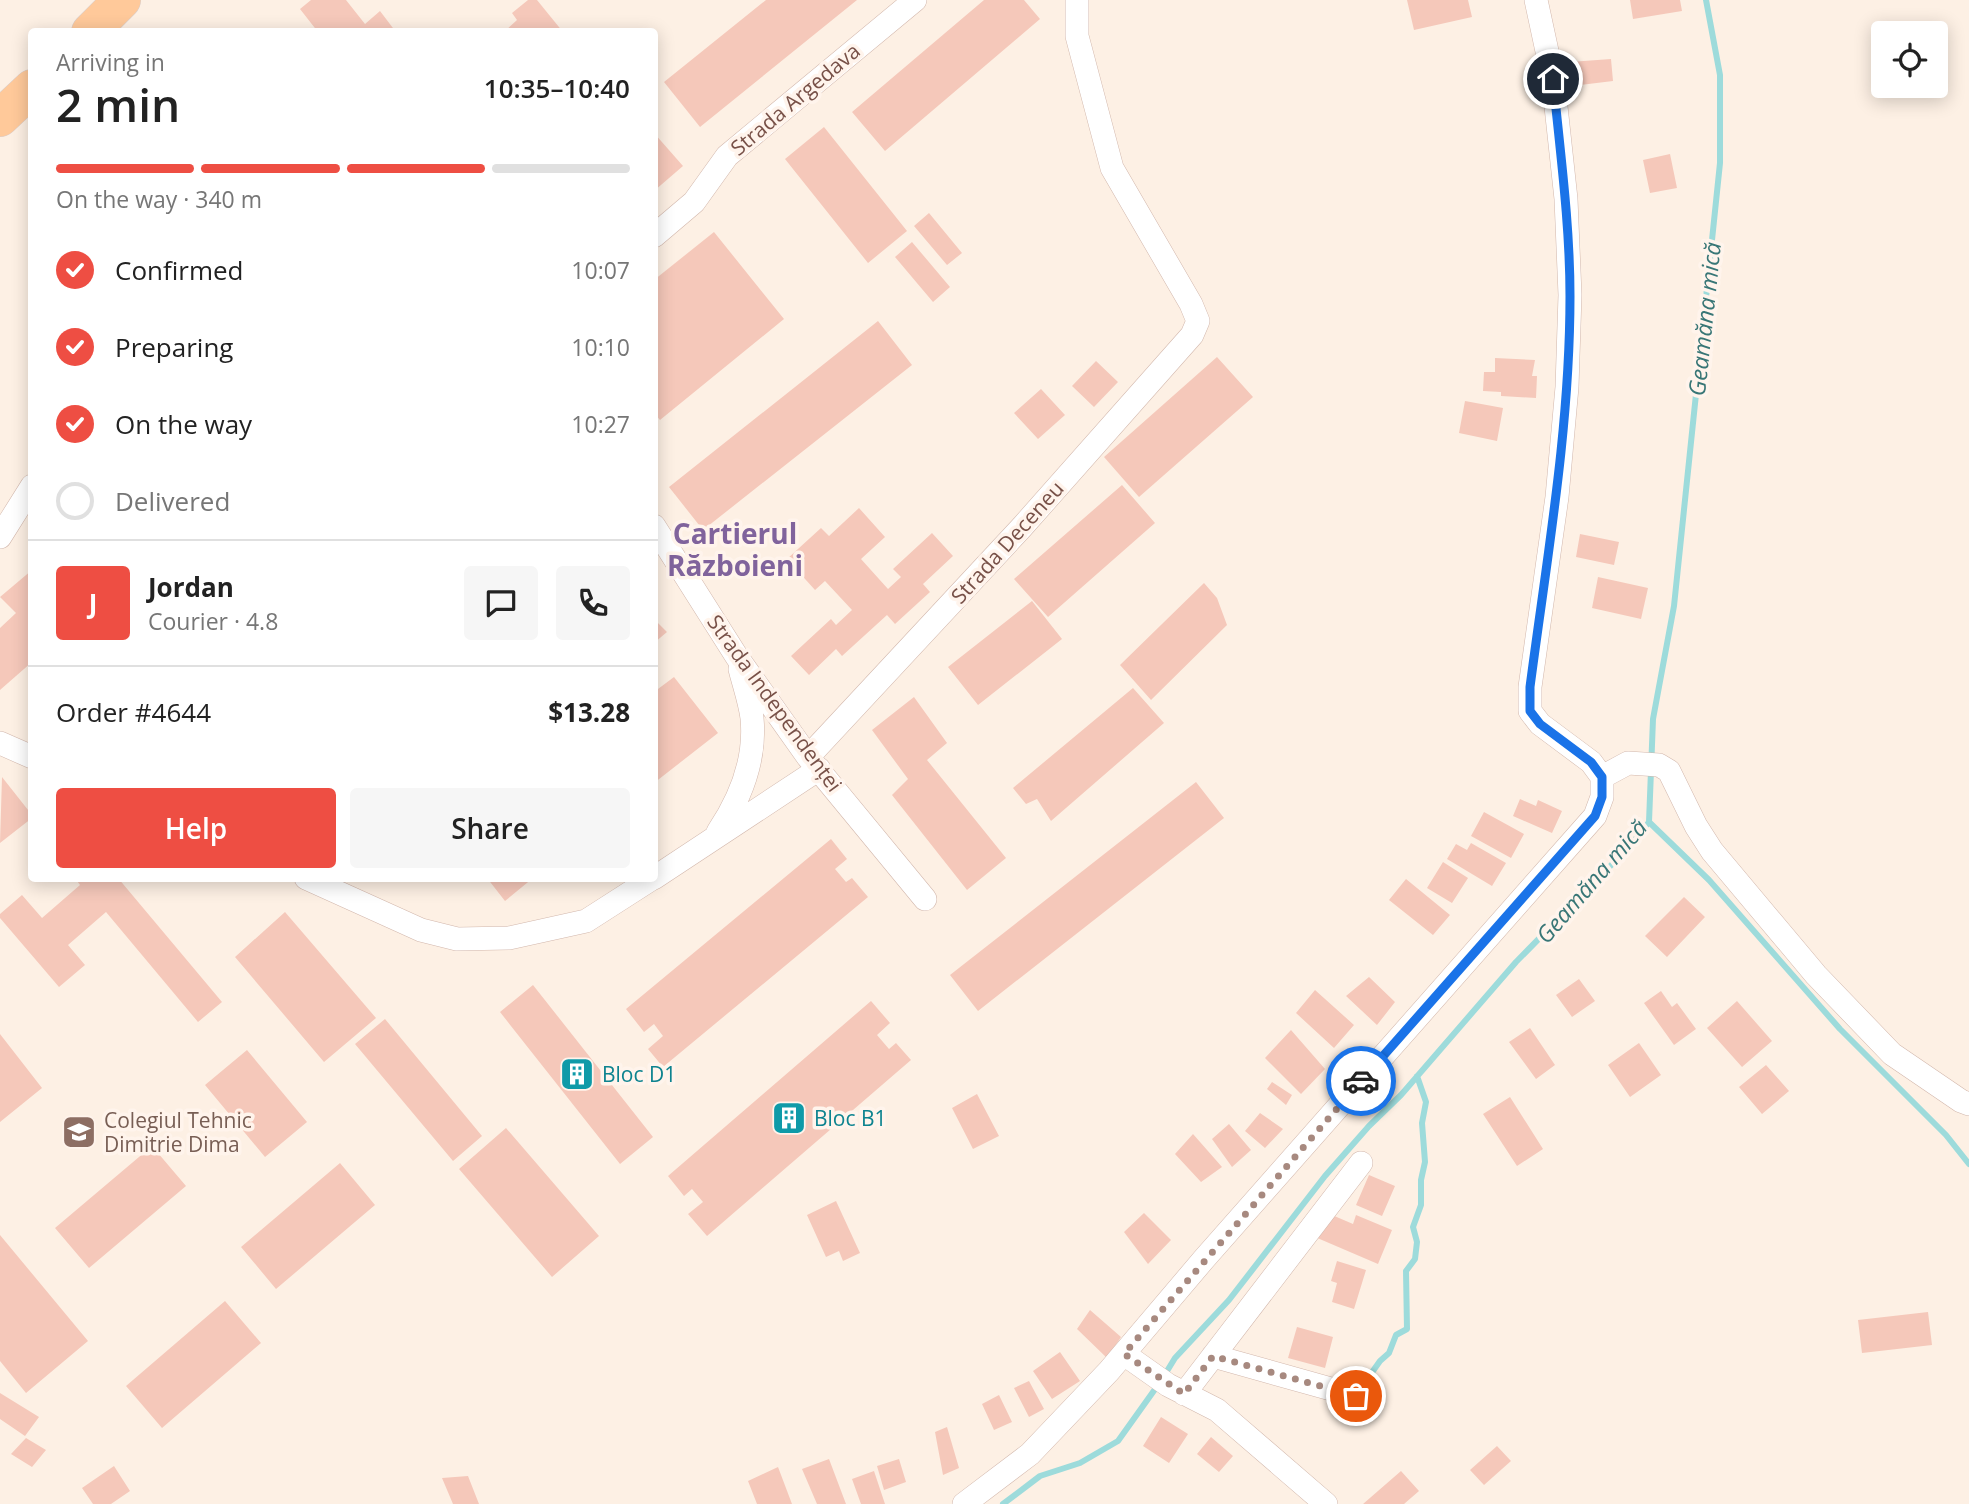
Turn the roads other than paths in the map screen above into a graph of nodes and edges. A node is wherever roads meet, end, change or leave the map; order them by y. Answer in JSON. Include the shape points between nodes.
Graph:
{"nodes":[{"id":1,"x":122,"y":0,"type":"edge"},
{"id":2,"x":915,"y":0,"type":"edge"},
{"id":3,"x":1077,"y":0,"type":"edge"},
{"id":4,"x":1536,"y":0,"type":"edge"},
{"id":5,"x":94,"y":28,"type":"edge"},
{"id":6,"x":28,"y":92,"type":"edge"},
{"id":7,"x":0,"y":118,"type":"edge"},
{"id":8,"x":658,"y":233,"type":"edge"},
{"id":9,"x":28,"y":492,"type":"edge"},
{"id":10,"x":658,"y":532,"type":"edge"},
{"id":11,"x":0,"y":537,"type":"edge"},
{"id":12,"x":737,"y":657,"type":"junction"},
{"id":13,"x":0,"y":743,"type":"edge"},
{"id":14,"x":28,"y":755,"type":"edge"},
{"id":15,"x":814,"y":763,"type":"junction"},
{"id":16,"x":1602,"y":777,"type":"junction"},
{"id":17,"x":712,"y":841,"type":"junction"},
{"id":18,"x":658,"y":875,"type":"edge"},
{"id":19,"x":315,"y":882,"type":"edge"},
{"id":20,"x":648,"y":882,"type":"edge"},
{"id":21,"x":925,"y":899,"type":"dead end"},
{"id":22,"x":1969,"y":1104,"type":"edge"},
{"id":23,"x":1361,"y":1163,"type":"dead end"},
{"id":24,"x":1213,"y":1356,"type":"junction"},
{"id":25,"x":1132,"y":1360,"type":"junction"},
{"id":26,"x":1176,"y":1389,"type":"junction"},
{"id":27,"x":1356,"y":1396,"type":"dead end"},
{"id":28,"x":964,"y":1504,"type":"edge"},
{"id":29,"x":1326,"y":1504,"type":"edge"}],
"edges":[{"from":1,"to":5,"type":"main road"},
{"from":2,"to":8,"type":"street","name":"Strada Argedava","via":[[727,156],[694,202]]},
{"from":3,"to":15,"type":"street","name":"Strada Deceneu","via":[[1077,36],[1112,168],[1198,321],[1192,335]]},
{"from":4,"to":16,"type":"street","via":[[1554,92],[1570,295],[1557,497],[1530,711],[1540,724],[1591,762]]},
{"from":6,"to":7,"type":"main road"},
{"from":9,"to":11,"type":"street"},
{"from":10,"to":12,"type":"street","name":"Strada Independenței"},
{"from":12,"to":15,"type":"street","name":"Strada Independenței"},
{"from":12,"to":17,"type":"street","via":[[752,717],[751,747],[746,776]]},
{"from":13,"to":14,"type":"street"},
{"from":15,"to":17,"type":"street","name":"Strada Deceneu"},
{"from":15,"to":21,"type":"street","name":"Strada Independenței"},
{"from":16,"to":22,"type":"street","via":[[1628,764],[1659,765],[1670,771],[1712,851],[1816,975],[1892,1054]]},
{"from":16,"to":25,"type":"street","via":[[1602,797],[1595,816],[1476,948]]},
{"from":17,"to":18,"type":"street","name":"Strada Deceneu"},
{"from":19,"to":20,"type":"street","name":"Strada Deceneu","via":[[421,930],[457,939],[509,938],[586,921]]},
{"from":23,"to":24,"type":"street"},
{"from":24,"to":26,"type":"street"},
{"from":24,"to":27,"type":"street"},
{"from":25,"to":26,"type":"street"},
{"from":25,"to":28,"type":"street","via":[[1030,1454]]},
{"from":26,"to":29,"type":"street","via":[[1217,1410]]}]}
